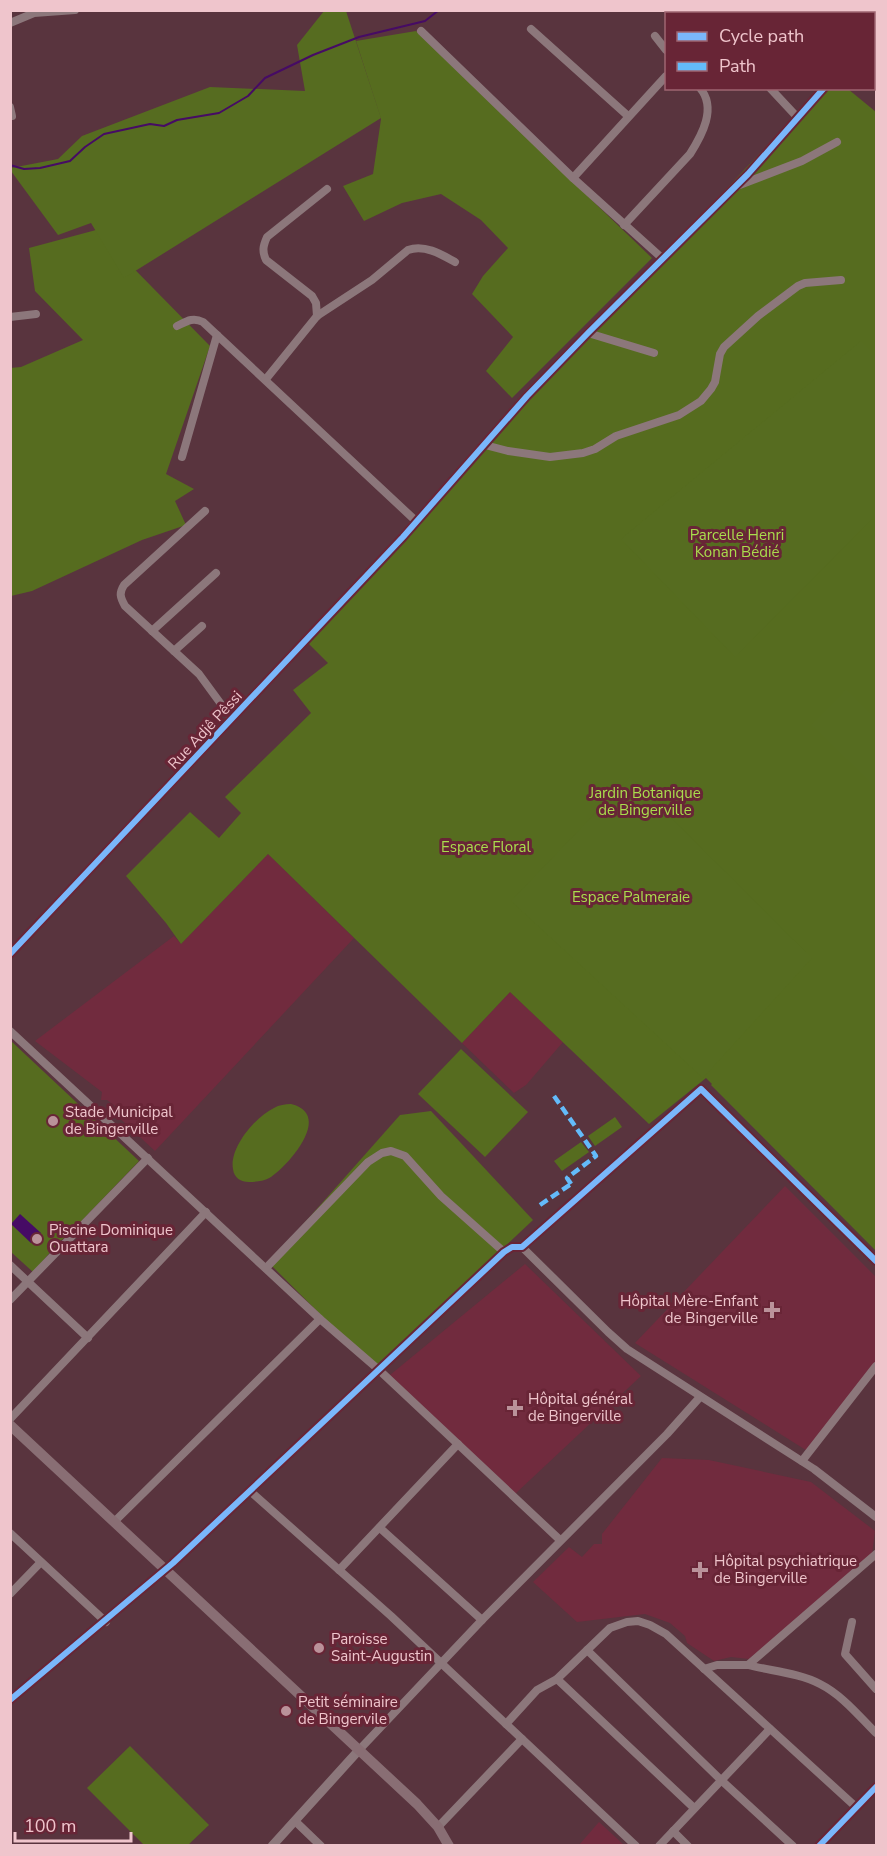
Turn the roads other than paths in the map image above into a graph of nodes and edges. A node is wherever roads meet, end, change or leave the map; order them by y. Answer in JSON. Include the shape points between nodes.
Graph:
{"nodes":[{"id":1,"x":75,"y":10,"type":"edge"},
{"id":2,"x":10,"y":22,"type":"edge"},
{"id":3,"x":531,"y":29,"type":"dead end"},
{"id":4,"x":421,"y":32,"type":"dead end"},
{"id":5,"x":655,"y":36,"type":"dead end"},
{"id":6,"x":665,"y":49,"type":"edge"},
{"id":7,"x":665,"y":77,"type":"edge"},
{"id":8,"x":701,"y":90,"type":"edge"},
{"id":9,"x":772,"y":90,"type":"edge"},
{"id":10,"x":822,"y":90,"type":"edge"},
{"id":11,"x":628,"y":116,"type":"junction"},
{"id":12,"x":798,"y":118,"type":"junction"},
{"id":13,"x":837,"y":142,"type":"dead end"},
{"id":14,"x":573,"y":178,"type":"junction"},
{"id":15,"x":735,"y":187,"type":"junction"},
{"id":16,"x":327,"y":189,"type":"dead end"},
{"id":17,"x":624,"y":225,"type":"junction"},
{"id":18,"x":663,"y":259,"type":"junction"},
{"id":19,"x":455,"y":262,"type":"dead end"},
{"id":20,"x":841,"y":280,"type":"dead end"},
{"id":21,"x":36,"y":314,"type":"dead end"},
{"id":22,"x":317,"y":316,"type":"junction"},
{"id":23,"x":10,"y":317,"type":"edge"},
{"id":24,"x":177,"y":326,"type":"dead end"},
{"id":25,"x":588,"y":333,"type":"junction"},
{"id":26,"x":217,"y":335,"type":"junction"},
{"id":27,"x":654,"y":353,"type":"dead end"},
{"id":28,"x":266,"y":380,"type":"junction"},
{"id":29,"x":485,"y":444,"type":"junction"},
{"id":30,"x":182,"y":457,"type":"dead end"},
{"id":31,"x":205,"y":511,"type":"dead end"},
{"id":32,"x":417,"y":522,"type":"junction"},
{"id":33,"x":216,"y":573,"type":"dead end"},
{"id":34,"x":202,"y":626,"type":"dead end"},
{"id":35,"x":152,"y":631,"type":"junction"},
{"id":36,"x":174,"y":651,"type":"junction"},
{"id":37,"x":232,"y":719,"type":"junction"},
{"id":38,"x":10,"y":954,"type":"edge"},
{"id":39,"x":10,"y":1031,"type":"edge"},
{"id":40,"x":148,"y":1158,"type":"junction"},
{"id":41,"x":206,"y":1212,"type":"junction"},
{"id":42,"x":522,"y":1247,"type":"junction"},
{"id":43,"x":504,"y":1252,"type":"junction"},
{"id":44,"x":876,"y":1261,"type":"edge"},
{"id":45,"x":10,"y":1265,"type":"edge"},
{"id":46,"x":266,"y":1268,"type":"junction"},
{"id":47,"x":28,"y":1282,"type":"junction"},
{"id":48,"x":10,"y":1300,"type":"edge"},
{"id":49,"x":320,"y":1319,"type":"junction"},
{"id":50,"x":88,"y":1338,"type":"junction"},
{"id":51,"x":876,"y":1366,"type":"edge"},
{"id":52,"x":379,"y":1370,"type":"junction"},
{"id":53,"x":700,"y":1397,"type":"junction"},
{"id":54,"x":10,"y":1419,"type":"edge"},
{"id":55,"x":10,"y":1425,"type":"edge"},
{"id":56,"x":458,"y":1444,"type":"junction"},
{"id":57,"x":802,"y":1461,"type":"junction"},
{"id":58,"x":251,"y":1492,"type":"junction"},
{"id":59,"x":876,"y":1516,"type":"edge"},
{"id":60,"x":114,"y":1522,"type":"junction"},
{"id":61,"x":380,"y":1528,"type":"junction"},
{"id":62,"x":10,"y":1533,"type":"edge"},
{"id":63,"x":560,"y":1540,"type":"junction"},
{"id":64,"x":876,"y":1554,"type":"edge"},
{"id":65,"x":41,"y":1562,"type":"junction"},
{"id":66,"x":165,"y":1570,"type":"junction"},
{"id":67,"x":339,"y":1570,"type":"junction"},
{"id":68,"x":10,"y":1594,"type":"edge"},
{"id":69,"x":482,"y":1620,"type":"junction"},
{"id":70,"x":106,"y":1622,"type":"junction"},
{"id":71,"x":852,"y":1622,"type":"dead end"},
{"id":72,"x":587,"y":1650,"type":"junction"},
{"id":73,"x":441,"y":1663,"type":"junction"},
{"id":74,"x":748,"y":1665,"type":"junction"},
{"id":75,"x":704,"y":1669,"type":"junction"},
{"id":76,"x":557,"y":1679,"type":"junction"},
{"id":77,"x":876,"y":1689,"type":"edge"},
{"id":78,"x":10,"y":1700,"type":"edge"},
{"id":79,"x":506,"y":1724,"type":"junction"},
{"id":80,"x":770,"y":1729,"type":"junction"},
{"id":81,"x":876,"y":1733,"type":"edge"},
{"id":82,"x":522,"y":1739,"type":"junction"},
{"id":83,"x":359,"y":1750,"type":"junction"},
{"id":84,"x":721,"y":1780,"type":"junction"},
{"id":85,"x":876,"y":1787,"type":"edge"},
{"id":86,"x":856,"y":1807,"type":"junction"},
{"id":87,"x":694,"y":1809,"type":"junction"},
{"id":88,"x":295,"y":1821,"type":"junction"},
{"id":89,"x":438,"y":1827,"type":"junction"},
{"id":90,"x":672,"y":1831,"type":"junction"},
{"id":91,"x":272,"y":1845,"type":"edge"},
{"id":92,"x":321,"y":1845,"type":"edge"},
{"id":93,"x":449,"y":1845,"type":"edge"},
{"id":94,"x":636,"y":1845,"type":"edge"},
{"id":95,"x":659,"y":1845,"type":"edge"},
{"id":96,"x":688,"y":1845,"type":"edge"},
{"id":97,"x":793,"y":1845,"type":"edge"},
{"id":98,"x":819,"y":1845,"type":"edge"}],
"edges":[{"from":1,"to":2,"type":"street","via":[[34,14]]},
{"from":3,"to":11,"type":"street"},
{"from":4,"to":14,"type":"street"},
{"from":5,"to":6,"type":"street"},
{"from":7,"to":11,"type":"street"},
{"from":8,"to":17,"type":"street","via":[[708,110],[698,142]]},
{"from":9,"to":12,"type":"street"},
{"from":10,"to":12,"type":"street","name":"Rue Adjê Pêssi"},
{"from":11,"to":14,"type":"street"},
{"from":12,"to":15,"type":"street","name":"Rue Adjê Pêssi"},
{"from":13,"to":15,"type":"street"},
{"from":14,"to":17,"type":"street"},
{"from":15,"to":18,"type":"street","name":"Rue Adjê Pêssi"},
{"from":16,"to":22,"type":"street","via":[[267,237],[263,251],[266,260],[312,296]]},
{"from":17,"to":18,"type":"street"},
{"from":18,"to":25,"type":"street","name":"Rue Adjê Pêssi"},
{"from":19,"to":22,"type":"street","via":[[415,247]]},
{"from":20,"to":29,"type":"street","via":[[798,286],[758,316],[724,346],[711,389],[679,415],[616,436],[583,453],[550,457]]},
{"from":21,"to":23,"type":"street"},
{"from":22,"to":28,"type":"street"},
{"from":24,"to":26,"type":"street","via":[[197,319]]},
{"from":25,"to":27,"type":"street"},
{"from":25,"to":29,"type":"street","name":"Rue Adjê Pêssi"},
{"from":26,"to":28,"type":"street"},
{"from":26,"to":30,"type":"street"},
{"from":28,"to":32,"type":"street"},
{"from":29,"to":32,"type":"street","name":"Rue Adjê Pêssi"},
{"from":31,"to":35,"type":"street","via":[[120,591],[125,606]]},
{"from":32,"to":37,"type":"street","name":"Rue Adjê Pêssi"},
{"from":33,"to":35,"type":"street"},
{"from":34,"to":36,"type":"street"},
{"from":35,"to":36,"type":"street"},
{"from":36,"to":37,"type":"street","via":[[199,674]]},
{"from":37,"to":38,"type":"street","name":"Rue Adjê Pêssi"},
{"from":39,"to":40,"type":"street"},
{"from":40,"to":41,"type":"street"},
{"from":40,"to":47,"type":"street"},
{"from":41,"to":46,"type":"street"},
{"from":41,"to":50,"type":"street"},
{"from":42,"to":43,"type":"street"},
{"from":42,"to":44,"type":"street","via":[[701,1089]]},
{"from":42,"to":53,"type":"street","via":[[627,1349]]},
{"from":43,"to":46,"type":"street","via":[[441,1196],[405,1156],[391,1151],[368,1162]]},
{"from":43,"to":52,"type":"street"},
{"from":45,"to":47,"type":"street"},
{"from":46,"to":49,"type":"street"},
{"from":47,"to":48,"type":"street"},
{"from":47,"to":50,"type":"street"},
{"from":49,"to":52,"type":"street"},
{"from":49,"to":60,"type":"street"},
{"from":50,"to":54,"type":"street"},
{"from":51,"to":57,"type":"street"},
{"from":52,"to":56,"type":"street"},
{"from":52,"to":58,"type":"street"},
{"from":53,"to":57,"type":"street"},
{"from":53,"to":63,"type":"street"},
{"from":55,"to":60,"type":"main road"},
{"from":56,"to":61,"type":"street"},
{"from":56,"to":63,"type":"street"},
{"from":57,"to":59,"type":"street"},
{"from":58,"to":66,"type":"street"},
{"from":58,"to":67,"type":"street"},
{"from":60,"to":66,"type":"main road"},
{"from":61,"to":67,"type":"street"},
{"from":61,"to":69,"type":"street"},
{"from":62,"to":65,"type":"street"},
{"from":63,"to":69,"type":"street"},
{"from":64,"to":74,"type":"street"},
{"from":65,"to":68,"type":"street"},
{"from":65,"to":70,"type":"street"},
{"from":66,"to":70,"type":"street"},
{"from":66,"to":83,"type":"main road"},
{"from":67,"to":73,"type":"street"},
{"from":69,"to":73,"type":"street"},
{"from":70,"to":78,"type":"street"},
{"from":71,"to":77,"type":"street","via":[[845,1654]]},
{"from":72,"to":75,"type":"street","via":[[610,1628],[638,1621],[666,1634]]},
{"from":72,"to":76,"type":"street"},
{"from":72,"to":84,"type":"street"},
{"from":73,"to":79,"type":"street"},
{"from":73,"to":83,"type":"street"},
{"from":74,"to":75,"type":"street"},
{"from":74,"to":81,"type":"street","via":[[823,1685]]},
{"from":75,"to":80,"type":"street"},
{"from":76,"to":79,"type":"street","via":[[537,1690]]},
{"from":76,"to":87,"type":"street"},
{"from":79,"to":82,"type":"street"},
{"from":80,"to":84,"type":"street"},
{"from":80,"to":86,"type":"street"},
{"from":82,"to":89,"type":"street"},
{"from":82,"to":94,"type":"street"},
{"from":83,"to":88,"type":"street"},
{"from":83,"to":89,"type":"main road"},
{"from":84,"to":87,"type":"street"},
{"from":84,"to":97,"type":"street"},
{"from":85,"to":86,"type":"street"},
{"from":86,"to":98,"type":"street"},
{"from":87,"to":90,"type":"street"},
{"from":88,"to":91,"type":"street"},
{"from":88,"to":92,"type":"street"},
{"from":89,"to":93,"type":"main road"},
{"from":90,"to":95,"type":"street"},
{"from":90,"to":96,"type":"street"}]}
